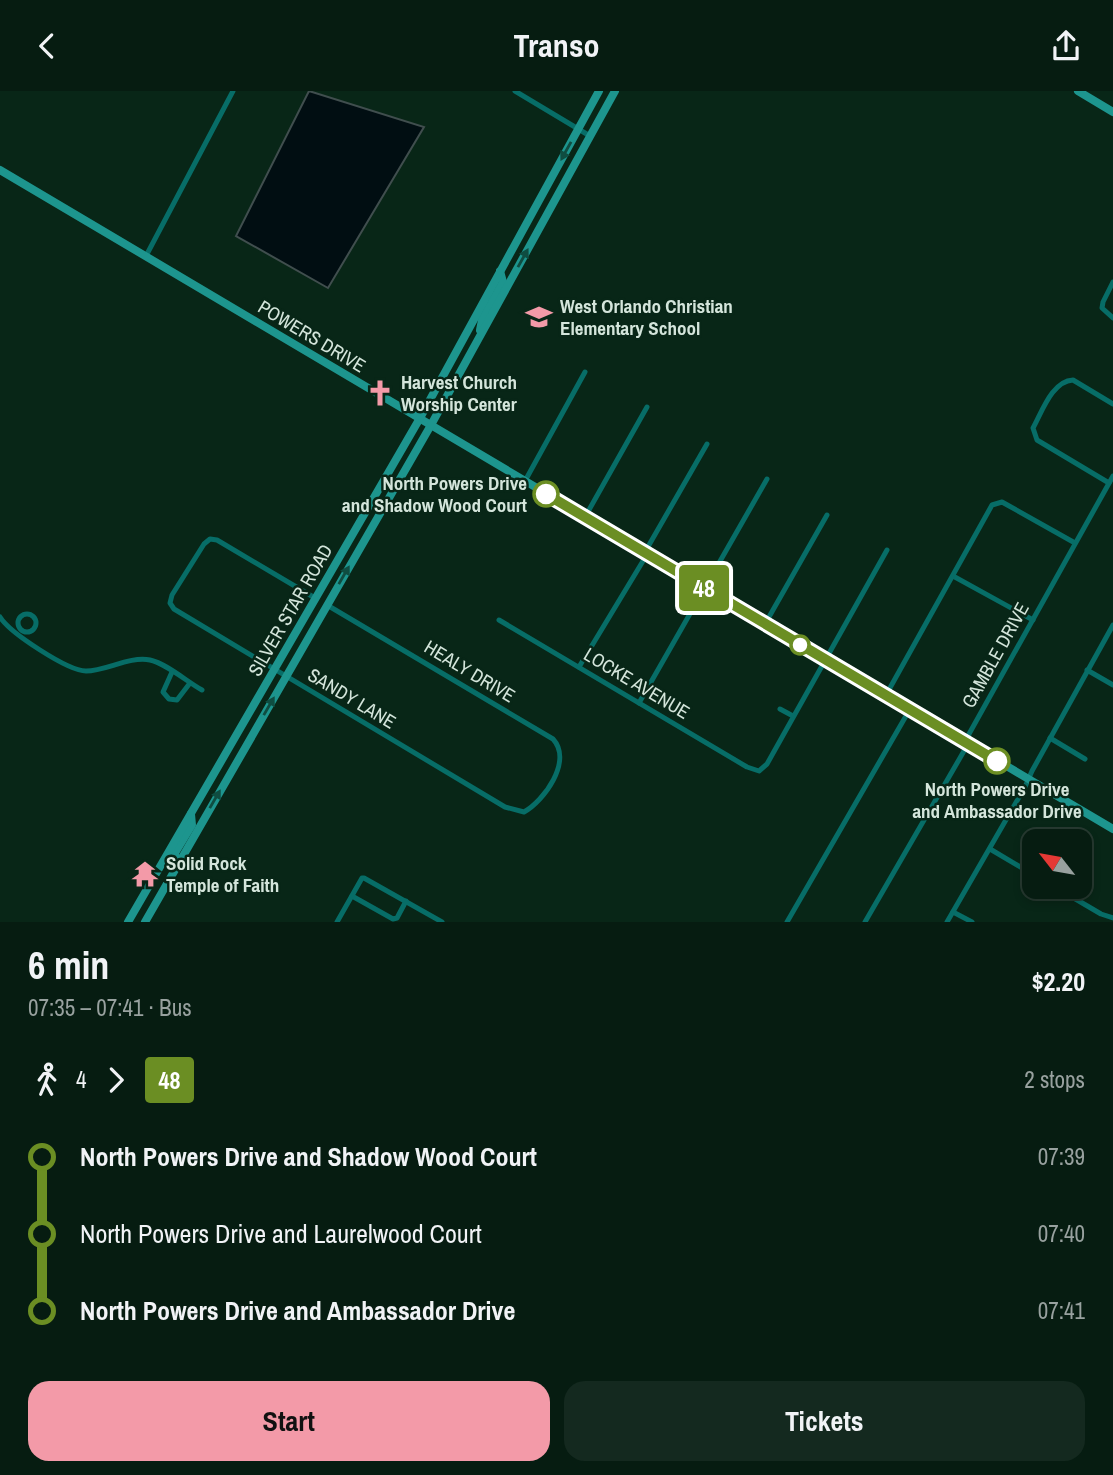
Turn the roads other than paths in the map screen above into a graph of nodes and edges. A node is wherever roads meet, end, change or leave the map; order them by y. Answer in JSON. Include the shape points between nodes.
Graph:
{"nodes":[{"id":1,"x":233,"y":91,"type":"edge"},
{"id":2,"x":515,"y":91,"type":"edge"},
{"id":3,"x":599,"y":91,"type":"edge"},
{"id":4,"x":1078,"y":91,"type":"edge"},
{"id":5,"x":612,"y":93,"type":"edge"},
{"id":6,"x":1113,"y":112,"type":"edge"},
{"id":7,"x":579,"y":129,"type":"junction"},
{"id":8,"x":590,"y":136,"type":"junction"},
{"id":9,"x":0,"y":170,"type":"edge"},
{"id":10,"x":145,"y":256,"type":"junction"},
{"id":11,"x":500,"y":271,"type":"junction"},
{"id":12,"x":1113,"y":282,"type":"edge"},
{"id":13,"x":1113,"y":318,"type":"edge"},
{"id":14,"x":478,"y":340,"type":"junction"},
{"id":15,"x":585,"y":372,"type":"dead end"},
{"id":16,"x":1113,"y":404,"type":"edge"},
{"id":17,"x":647,"y":407,"type":"dead end"},
{"id":18,"x":420,"y":418,"type":"junction"},
{"id":19,"x":431,"y":425,"type":"junction"},
{"id":20,"x":707,"y":444,"type":"dead end"},
{"id":21,"x":1113,"y":476,"type":"edge"},
{"id":22,"x":767,"y":479,"type":"dead end"},
{"id":23,"x":525,"y":481,"type":"junction"},
{"id":24,"x":1108,"y":485,"type":"junction"},
{"id":25,"x":1113,"y":491,"type":"edge"},
{"id":26,"x":827,"y":515,"type":"dead end"},
{"id":27,"x":585,"y":517,"type":"junction"},
{"id":28,"x":1075,"y":543,"type":"junction"},
{"id":29,"x":887,"y":550,"type":"dead end"},
{"id":30,"x":646,"y":553,"type":"junction"},
{"id":31,"x":953,"y":576,"type":"junction"},
{"id":32,"x":705,"y":588,"type":"junction"},
{"id":33,"x":315,"y":598,"type":"junction"},
{"id":34,"x":327,"y":605,"type":"junction"},
{"id":35,"x":0,"y":617,"type":"edge"},
{"id":36,"x":499,"y":620,"type":"dead end"},
{"id":37,"x":1033,"y":620,"type":"junction"},
{"id":38,"x":765,"y":624,"type":"junction"},
{"id":39,"x":1113,"y":625,"type":"edge"},
{"id":40,"x":825,"y":659,"type":"junction"},
{"id":41,"x":579,"y":667,"type":"junction"},
{"id":42,"x":274,"y":670,"type":"junction"},
{"id":43,"x":1087,"y":670,"type":"junction"},
{"id":44,"x":172,"y":672,"type":"junction"},
{"id":45,"x":286,"y":677,"type":"junction"},
{"id":46,"x":190,"y":683,"type":"junction"},
{"id":47,"x":1113,"y":685,"type":"edge"},
{"id":48,"x":202,"y":690,"type":"dead end"},
{"id":49,"x":886,"y":695,"type":"junction"},
{"id":50,"x":639,"y":703,"type":"junction"},
{"id":51,"x":780,"y":709,"type":"dead end"},
{"id":52,"x":910,"y":709,"type":"junction"},
{"id":53,"x":793,"y":716,"type":"junction"},
{"id":54,"x":1050,"y":738,"type":"junction"},
{"id":55,"x":966,"y":743,"type":"junction"},
{"id":56,"x":1085,"y":759,"type":"dead end"},
{"id":57,"x":1028,"y":779,"type":"junction"},
{"id":58,"x":549,"y":784,"type":"joint"},
{"id":59,"x":191,"y":814,"type":"junction"},
{"id":60,"x":1113,"y":829,"type":"edge"},
{"id":61,"x":990,"y":849,"type":"junction"},
{"id":62,"x":177,"y":865,"type":"junction"},
{"id":63,"x":1022,"y":868,"type":"edge"},
{"id":64,"x":352,"y":896,"type":"junction"},
{"id":65,"x":1075,"y":899,"type":"edge"},
{"id":66,"x":406,"y":901,"type":"junction"},
{"id":67,"x":953,"y":912,"type":"junction"},
{"id":68,"x":1113,"y":918,"type":"edge"},
{"id":69,"x":128,"y":922,"type":"edge"},
{"id":70,"x":145,"y":922,"type":"edge"},
{"id":71,"x":337,"y":922,"type":"edge"},
{"id":72,"x":442,"y":922,"type":"edge"},
{"id":73,"x":787,"y":922,"type":"edge"},
{"id":74,"x":865,"y":922,"type":"edge"},
{"id":75,"x":947,"y":922,"type":"edge"},
{"id":76,"x":972,"y":922,"type":"edge"}],
"edges":[{"from":1,"to":10,"type":"street"},
{"from":2,"to":7,"type":"street"},
{"from":3,"to":7,"type":"main road","name":"SILVER STAR ROAD"},
{"from":4,"to":6,"type":"main road"},
{"from":5,"to":8,"type":"main road","name":"SILVER STAR ROAD"},
{"from":7,"to":8,"type":"street"},
{"from":7,"to":11,"type":"main road","name":"SILVER STAR ROAD","one_way":true},
{"from":14,"to":8,"type":"main road","name":"SILVER STAR ROAD","one_way":true},
{"from":9,"to":10,"type":"main road","name":"POWERS DRIVE"},
{"from":10,"to":18,"type":"main road","name":"POWERS DRIVE"},
{"from":11,"to":14,"type":"main road","via":[[503,282],[482,320]]},
{"from":11,"to":18,"type":"main road","name":"SILVER STAR ROAD"},
{"from":12,"to":13,"type":"street","via":[[1102,308]]},
{"from":14,"to":19,"type":"main road","name":"SILVER STAR ROAD"},
{"from":15,"to":23,"type":"street"},
{"from":16,"to":24,"type":"street","via":[[1073,380],[1065,381],[1058,385],[1033,429],[1037,440]]},
{"from":17,"to":27,"type":"street"},
{"from":18,"to":19,"type":"main road","name":"POWERS DRIVE"},
{"from":18,"to":33,"type":"main road","name":"SILVER STAR ROAD"},
{"from":19,"to":23,"type":"main road","name":"POWERS DRIVE"},
{"from":34,"to":19,"type":"main road","name":"SILVER STAR ROAD","one_way":true},
{"from":20,"to":30,"type":"street"},
{"from":21,"to":24,"type":"street","name":"GAMBLE DRIVE"},
{"from":22,"to":32,"type":"street"},
{"from":23,"to":27,"type":"main road","name":"POWERS DRIVE"},
{"from":24,"to":25,"type":"street"},
{"from":24,"to":28,"type":"street","name":"GAMBLE DRIVE"},
{"from":26,"to":38,"type":"street"},
{"from":27,"to":30,"type":"main road","name":"POWERS DRIVE"},
{"from":28,"to":31,"type":"street","via":[[1002,502],[992,505]]},
{"from":28,"to":37,"type":"street","name":"GAMBLE DRIVE"},
{"from":29,"to":40,"type":"street"},
{"from":30,"to":32,"type":"main road","name":"POWERS DRIVE"},
{"from":30,"to":41,"type":"street"},
{"from":31,"to":37,"type":"street"},
{"from":31,"to":49,"type":"street"},
{"from":32,"to":38,"type":"main road","name":"POWERS DRIVE"},
{"from":32,"to":50,"type":"street"},
{"from":33,"to":42,"type":"main road","name":"SILVER STAR ROAD"},
{"from":33,"to":42,"type":"street","name":"SANDY LANE","via":[[210,539],[172,595],[174,609]]},
{"from":34,"to":45,"type":"main road","name":"SILVER STAR ROAD"},
{"from":34,"to":58,"type":"street","name":"HEALY DRIVE","via":[[553,739],[560,764]]},
{"from":35,"to":44,"type":"street","via":[[72,669],[151,660]]},
{"from":36,"to":41,"type":"street","name":"LOCKE AVENUE"},
{"from":37,"to":55,"type":"street","name":"GAMBLE DRIVE"},
{"from":38,"to":40,"type":"main road","name":"POWERS DRIVE"},
{"from":39,"to":43,"type":"street"},
{"from":40,"to":49,"type":"main road","name":"POWERS DRIVE"},
{"from":40,"to":53,"type":"street"},
{"from":41,"to":50,"type":"street","name":"LOCKE AVENUE"},
{"from":42,"to":45,"type":"street","name":"SANDY LANE"},
{"from":42,"to":59,"type":"main road","name":"SILVER STAR ROAD"},
{"from":43,"to":47,"type":"street"},
{"from":43,"to":54,"type":"street"},
{"from":44,"to":46,"type":"street"},
{"from":44,"to":46,"type":"street","via":[[163,692],[169,699],[177,700]]},
{"from":45,"to":58,"type":"street","name":"SANDY LANE","via":[[515,811],[532,807]]},
{"from":62,"to":45,"type":"main road","name":"SILVER STAR ROAD","one_way":true},
{"from":46,"to":48,"type":"street"},
{"from":49,"to":52,"type":"main road","name":"POWERS DRIVE"},
{"from":50,"to":53,"type":"street","name":"LOCKE AVENUE","via":[[759,771]]},
{"from":51,"to":53,"type":"street"},
{"from":52,"to":55,"type":"main road","name":"POWERS DRIVE"},
{"from":52,"to":73,"type":"street"},
{"from":54,"to":56,"type":"street"},
{"from":54,"to":57,"type":"street"},
{"from":55,"to":57,"type":"main road","name":"POWERS DRIVE"},
{"from":55,"to":74,"type":"street","name":"GAMBLE DRIVE"},
{"from":57,"to":60,"type":"main road","name":"POWERS DRIVE"},
{"from":57,"to":61,"type":"street"},
{"from":59,"to":62,"type":"main road","via":[[192,825],[175,853]]},
{"from":59,"to":69,"type":"main road","name":"SILVER STAR ROAD"},
{"from":61,"to":63,"type":"street"},
{"from":61,"to":67,"type":"street"},
{"from":62,"to":70,"type":"main road","name":"SILVER STAR ROAD"},
{"from":64,"to":66,"type":"street","via":[[364,878]]},
{"from":64,"to":66,"type":"street","via":[[393,919]]},
{"from":64,"to":71,"type":"street"},
{"from":65,"to":68,"type":"street"},
{"from":66,"to":72,"type":"street"},
{"from":67,"to":75,"type":"street"},
{"from":67,"to":76,"type":"street"}]}
